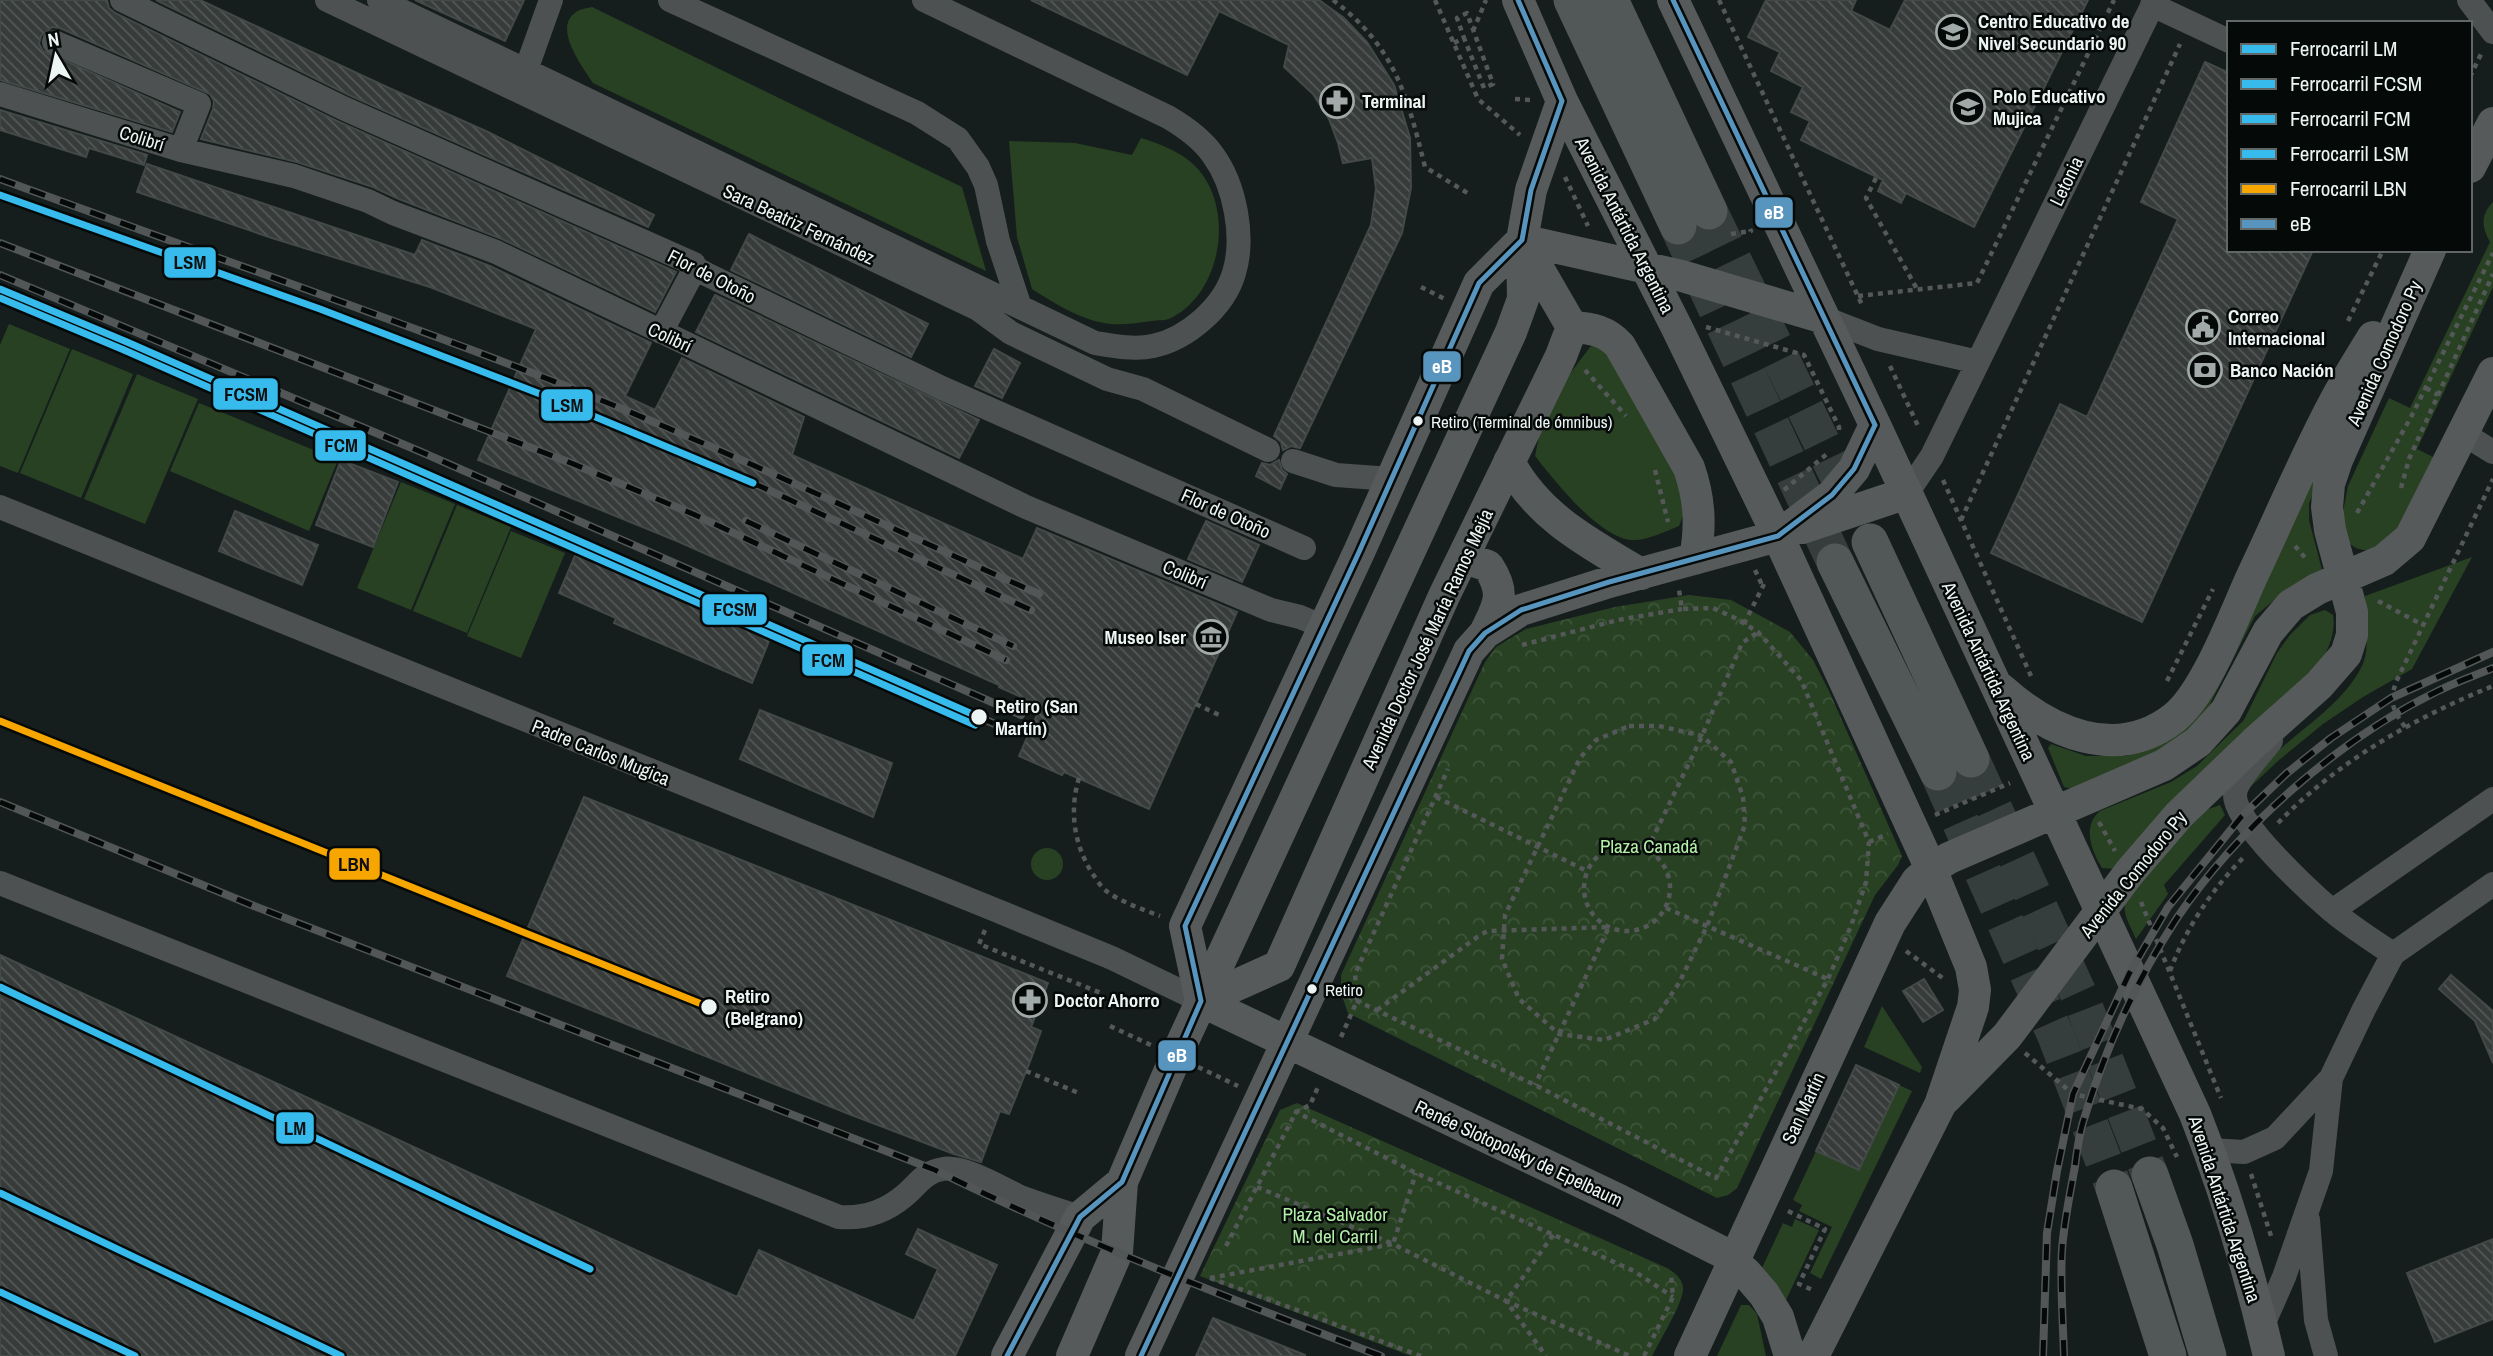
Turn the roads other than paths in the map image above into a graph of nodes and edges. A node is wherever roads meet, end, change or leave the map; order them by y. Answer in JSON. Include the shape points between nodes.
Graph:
{"nodes":[{"id":1,"x":122,"y":0,"type":"edge"},
{"id":2,"x":327,"y":0,"type":"edge"},
{"id":3,"x":379,"y":0,"type":"edge"},
{"id":4,"x":551,"y":0,"type":"edge"},
{"id":5,"x":670,"y":0,"type":"edge"},
{"id":6,"x":924,"y":0,"type":"edge"},
{"id":7,"x":1518,"y":0,"type":"edge"},
{"id":8,"x":1572,"y":0,"type":"edge"},
{"id":9,"x":1610,"y":0,"type":"edge"},
{"id":10,"x":1673,"y":0,"type":"edge"},
{"id":11,"x":2469,"y":0,"type":"edge"},
{"id":12,"x":2154,"y":2,"type":"edge"},
{"id":13,"x":2493,"y":32,"type":"edge"},
{"id":14,"x":2227,"y":40,"type":"edge"},
{"id":15,"x":54,"y":42,"type":"dead end"},
{"id":16,"x":526,"y":70,"type":"junction"},
{"id":17,"x":0,"y":94,"type":"edge"},
{"id":18,"x":1562,"y":101,"type":"junction"},
{"id":19,"x":2493,"y":123,"type":"edge"},
{"id":20,"x":181,"y":150,"type":"junction"},
{"id":21,"x":2476,"y":167,"type":"edge"},
{"id":22,"x":1521,"y":240,"type":"junction"},
{"id":23,"x":2428,"y":252,"type":"edge"},
{"id":24,"x":2428,"y":252,"type":"edge"},
{"id":25,"x":695,"y":268,"type":"junction"},
{"id":26,"x":1647,"y":268,"type":"junction"},
{"id":27,"x":1020,"y":306,"type":"junction"},
{"id":28,"x":1824,"y":318,"type":"junction"},
{"id":29,"x":1573,"y":327,"type":"junction"},
{"id":30,"x":661,"y":332,"type":"junction"},
{"id":31,"x":1978,"y":362,"type":"junction"},
{"id":32,"x":2493,"y":373,"type":"edge"},
{"id":33,"x":1875,"y":425,"type":"junction"},
{"id":34,"x":2464,"y":434,"type":"junction"},
{"id":35,"x":1268,"y":450,"type":"dead end"},
{"id":36,"x":2493,"y":452,"type":"edge"},
{"id":37,"x":1293,"y":461,"type":"dead end"},
{"id":38,"x":1509,"y":462,"type":"junction"},
{"id":39,"x":1391,"y":479,"type":"junction"},
{"id":40,"x":1907,"y":493,"type":"junction"},
{"id":41,"x":0,"y":507,"type":"edge"},
{"id":42,"x":1778,"y":536,"type":"junction"},
{"id":43,"x":1870,"y":542,"type":"tunnel mouth"},
{"id":44,"x":1304,"y":548,"type":"dead end"},
{"id":45,"x":1461,"y":561,"type":"junction"},
{"id":46,"x":1685,"y":562,"type":"junction"},
{"id":47,"x":1835,"y":562,"type":"tunnel mouth"},
{"id":48,"x":1641,"y":574,"type":"junction"},
{"id":49,"x":2344,"y":578,"type":"junction"},
{"id":50,"x":1324,"y":627,"type":"junction"},
{"id":51,"x":1485,"y":633,"type":"junction"},
{"id":52,"x":1996,"y":685,"type":"junction"},
{"id":53,"x":2301,"y":702,"type":"junction"},
{"id":54,"x":2493,"y":799,"type":"edge"},
{"id":55,"x":2054,"y":811,"type":"junction"},
{"id":56,"x":1931,"y":869,"type":"junction"},
{"id":57,"x":0,"y":883,"type":"edge"},
{"id":58,"x":2493,"y":884,"type":"edge"},
{"id":59,"x":2101,"y":911,"type":"junction"},
{"id":60,"x":2332,"y":911,"type":"junction"},
{"id":61,"x":2393,"y":954,"type":"junction"},
{"id":62,"x":1200,"y":1001,"type":"junction"},
{"id":63,"x":1286,"y":1043,"type":"junction"},
{"id":64,"x":2331,"y":1078,"type":"junction"},
{"id":65,"x":1940,"y":1105,"type":"junction"},
{"id":66,"x":2210,"y":1150,"type":"junction"},
{"id":67,"x":2150,"y":1175,"type":"tunnel mouth"},
{"id":68,"x":1122,"y":1182,"type":"junction"},
{"id":69,"x":2113,"y":1188,"type":"tunnel mouth"},
{"id":70,"x":2307,"y":1209,"type":"junction"},
{"id":71,"x":1080,"y":1217,"type":"junction"},
{"id":72,"x":1733,"y":1261,"type":"junction"},
{"id":73,"x":2266,"y":1341,"type":"edge"},
{"id":74,"x":1007,"y":1356,"type":"edge"},
{"id":75,"x":1072,"y":1356,"type":"edge"},
{"id":76,"x":1141,"y":1356,"type":"edge"},
{"id":77,"x":1690,"y":1356,"type":"edge"},
{"id":78,"x":1790,"y":1356,"type":"edge"},
{"id":79,"x":1813,"y":1356,"type":"edge"},
{"id":80,"x":2168,"y":1356,"type":"edge"},
{"id":81,"x":2208,"y":1356,"type":"edge"},
{"id":82,"x":2326,"y":1356,"type":"edge"}],
"edges":[{"from":1,"to":25,"type":"street","name":"Flor de Otoño","via":[[343,108]]},
{"from":2,"to":35,"type":"street","name":"Sara Beatriz Fernández","via":[[978,309],[1011,333],[1107,379],[1143,389]]},
{"from":3,"to":16,"type":"street"},
{"from":4,"to":16,"type":"street"},
{"from":5,"to":27,"type":"street","via":[[917,113],[958,139],[986,185],[998,241]]},
{"from":6,"to":27,"type":"street","via":[[1181,124],[1212,153],[1232,196],[1238,247],[1234,274],[1198,326],[1175,340],[1152,347],[1095,343]]},
{"from":7,"to":18,"type":"main road","name":"Avenida Antártida Argentina"},
{"from":8,"to":9,"type":"highway","via":[[1694,219]]},
{"from":10,"to":28,"type":"main road","name":"Avenida Antártida Argentina"},
{"from":11,"to":13,"type":"street"},
{"from":12,"to":14,"type":"street"},
{"from":12,"to":31,"type":"street","name":"Letonia"},
{"from":15,"to":20,"type":"street","via":[[199,104]]},
{"from":16,"to":27,"type":"street"},
{"from":17,"to":20,"type":"street","name":"Colibrí"},
{"from":18,"to":22,"type":"main road","via":[[1531,190]]},
{"from":18,"to":26,"type":"main road","name":"Avenida Antártida Argentina"},
{"from":19,"to":21,"type":"main road"},
{"from":20,"to":30,"type":"street","name":"Colibrí","via":[[294,176],[368,201],[496,252]]},
{"from":22,"to":26,"type":"main road"},
{"from":22,"to":29,"type":"main road"},
{"from":22,"to":39,"type":"main road","via":[[1479,282]]},
{"from":22,"to":62,"type":"main road","via":[[1523,299],[1511,332]]},
{"from":23,"to":49,"type":"main road","name":"Avenida Comodoro Py","via":[[2330,478],[2328,520]]},
{"from":24,"to":52,"type":"main road","via":[[2334,401],[2208,671],[2182,711],[2138,736],[2097,740],[2045,722]]},
{"from":25,"to":30,"type":"street"},
{"from":25,"to":44,"type":"street","name":"Flor de Otoño","via":[[942,388]]},
{"from":26,"to":28,"type":"main road"},
{"from":26,"to":42,"type":"main road","name":"Avenida Antártida Argentina"},
{"from":28,"to":31,"type":"street","via":[[1878,339]]},
{"from":28,"to":33,"type":"main road","name":"Avenida Antártida Argentina"},
{"from":29,"to":38,"type":"main road","name":"Avenida Doctor José María Ramos Mejía"},
{"from":29,"to":46,"type":"main road","via":[[1602,332],[1620,346],[1689,468],[1700,513],[1699,535]]},
{"from":30,"to":50,"type":"street","name":"Colibrí","via":[[1026,507],[1271,610]]},
{"from":31,"to":40,"type":"street","name":"Letonia","via":[[1932,456]]},
{"from":32,"to":34,"type":"main road"},
{"from":33,"to":40,"type":"main road","name":"Avenida Antártida Argentina"},
{"from":33,"to":42,"type":"main road","via":[[1854,468],[1832,495]]},
{"from":34,"to":36,"type":"street"},
{"from":34,"to":49,"type":"main road","via":[[2410,538],[2384,560]]},
{"from":37,"to":39,"type":"street","via":[[1336,475]]},
{"from":38,"to":45,"type":"main road","name":"Avenida Doctor José María Ramos Mejía"},
{"from":38,"to":48,"type":"main road","via":[[1536,502],[1579,537]]},
{"from":39,"to":50,"type":"main road"},
{"from":40,"to":42,"type":"main road"},
{"from":40,"to":52,"type":"main road","name":"Avenida Antártida Argentina"},
{"from":41,"to":62,"type":"street","name":"Padre Carlos Mugica","via":[[993,909],[1112,958]]},
{"from":42,"to":46,"type":"main road"},
{"from":42,"to":56,"type":"main road","name":"Avenida Antártida Argentina"},
{"from":43,"to":47,"type":"highway","via":[[1955,765]]},
{"from":45,"to":51,"type":"main road","via":[[1488,566],[1497,582],[1499,604]]},
{"from":45,"to":62,"type":"main road","name":"Avenida Doctor José María Ramos Mejía","via":[[1279,967]]},
{"from":46,"to":48,"type":"main road"},
{"from":48,"to":51,"type":"main road","via":[[1521,610]]},
{"from":49,"to":53,"type":"main road","name":"Avenida Comodoro Py","via":[[2352,612],[2350,645]]},
{"from":49,"to":55,"type":"main road","via":[[2301,598],[2281,615],[2226,711],[2187,751]]},
{"from":50,"to":62,"type":"main road","via":[[1185,926]]},
{"from":51,"to":63,"type":"main road","via":[[1469,651]]},
{"from":52,"to":55,"type":"main road","name":"Avenida Antártida Argentina"},
{"from":53,"to":59,"type":"main road","name":"Avenida Comodoro Py","via":[[2179,815]]},
{"from":53,"to":60,"type":"street","via":[[2236,786],[2235,798],[2242,816],[2261,840]]},
{"from":54,"to":60,"type":"street"},
{"from":55,"to":56,"type":"main road"},
{"from":55,"to":59,"type":"main road","name":"Avenida Antártida Argentina"},
{"from":56,"to":65,"type":"main road","name":"Avenida Antártida Argentina","via":[[1967,955],[1975,990]]},
{"from":56,"to":72,"type":"main road","name":"San Martín","via":[[1917,881],[1843,986]]},
{"from":57,"to":71,"type":"street","via":[[839,1217],[879,1212],[905,1196],[924,1175],[946,1168],[957,1168]]},
{"from":58,"to":61,"type":"street"},
{"from":59,"to":65,"type":"main road","name":"Avenida Comodoro Py","via":[[2007,1036]]},
{"from":59,"to":66,"type":"main road","name":"Avenida Antártida Argentina"},
{"from":60,"to":61,"type":"street"},
{"from":61,"to":64,"type":"street"},
{"from":62,"to":63,"type":"main road","name":"Renée Slotopolsky de Epelbaum"},
{"from":62,"to":68,"type":"main road"},
{"from":63,"to":72,"type":"main road","name":"Renée Slotopolsky de Epelbaum","via":[[1631,1206]]},
{"from":63,"to":76,"type":"main road"},
{"from":64,"to":66,"type":"street","via":[[2276,1138],[2244,1152]]},
{"from":64,"to":70,"type":"street","via":[[2321,1171]]},
{"from":65,"to":79,"type":"main road"},
{"from":66,"to":73,"type":"main road","name":"Avenida Antártida Argentina"},
{"from":67,"to":81,"type":"highway"},
{"from":68,"to":71,"type":"main road"},
{"from":68,"to":75,"type":"main road","via":[[1116,1252]]},
{"from":69,"to":80,"type":"highway"},
{"from":70,"to":73,"type":"street"},
{"from":70,"to":82,"type":"street","via":[[2316,1320]]},
{"from":71,"to":74,"type":"main road"},
{"from":72,"to":77,"type":"main road","name":"San Martín"},
{"from":72,"to":78,"type":"main road","name":"Renée Slotopolsky de Epelbaum","via":[[1770,1302]]}]}
